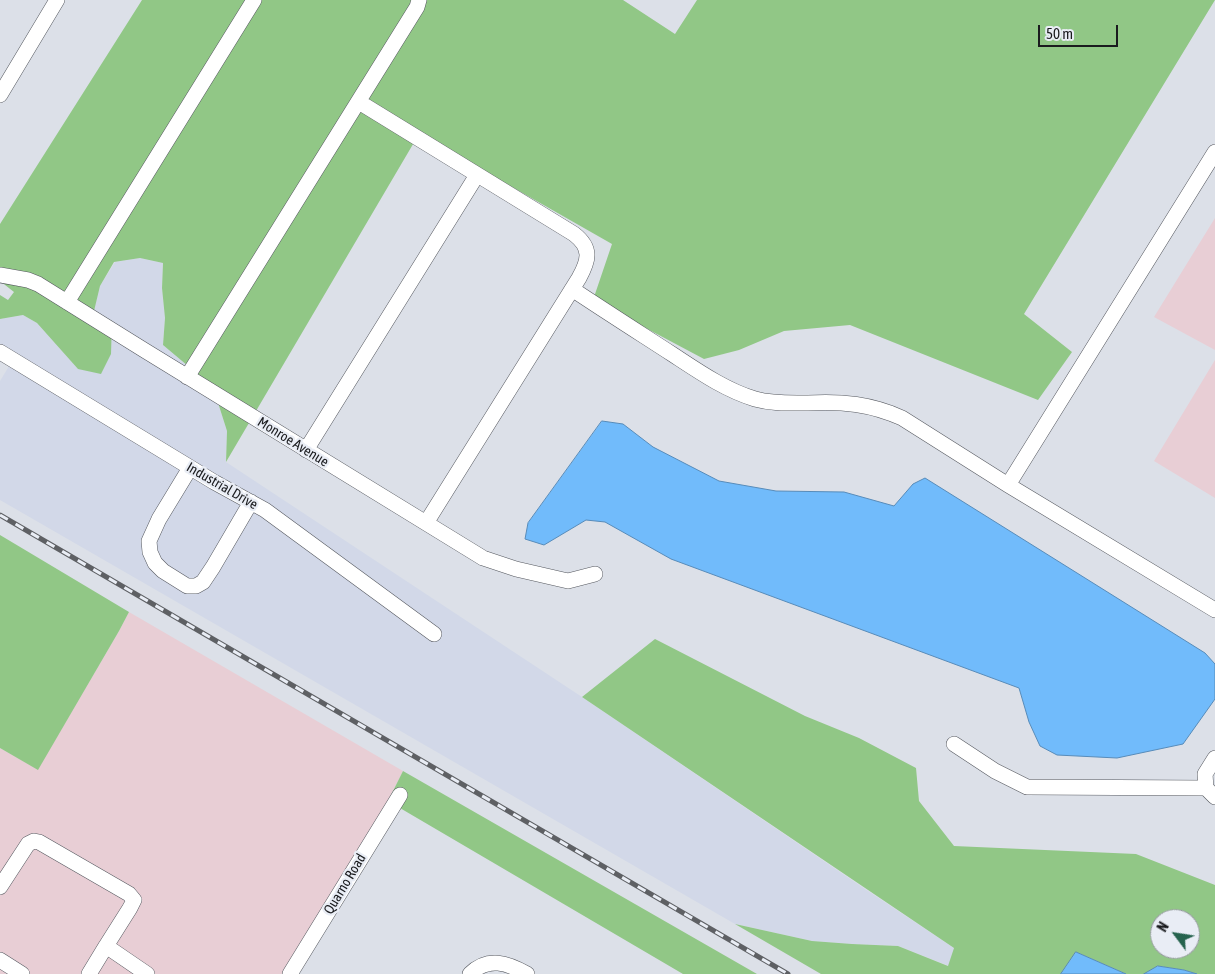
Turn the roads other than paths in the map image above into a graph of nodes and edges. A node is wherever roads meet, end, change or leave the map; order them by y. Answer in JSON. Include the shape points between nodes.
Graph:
{"nodes":[{"id":1,"x":57,"y":0,"type":"edge"},
{"id":2,"x":254,"y":0,"type":"edge"},
{"id":3,"x":419,"y":0,"type":"edge"},
{"id":4,"x":0,"y":96,"type":"edge"},
{"id":5,"x":359,"y":102,"type":"junction"},
{"id":6,"x":1215,"y":152,"type":"edge"},
{"id":7,"x":478,"y":175,"type":"junction"},
{"id":8,"x":0,"y":275,"type":"edge"},
{"id":9,"x":572,"y":289,"type":"junction"},
{"id":10,"x":67,"y":302,"type":"junction"},
{"id":11,"x":0,"y":352,"type":"edge"},
{"id":12,"x":187,"y":377,"type":"junction"},
{"id":13,"x":306,"y":450,"type":"junction"},
{"id":14,"x":190,"y":468,"type":"junction"},
{"id":15,"x":1008,"y":485,"type":"junction"},
{"id":16,"x":251,"y":502,"type":"junction"},
{"id":17,"x":426,"y":523,"type":"junction"},
{"id":18,"x":595,"y":574,"type":"dead end"},
{"id":19,"x":1215,"y":610,"type":"edge"},
{"id":20,"x":434,"y":634,"type":"dead end"},
{"id":21,"x":954,"y":744,"type":"dead end"},
{"id":22,"x":1215,"y":758,"type":"edge"},
{"id":23,"x":1210,"y":793,"type":"edge"},
{"id":24,"x":400,"y":795,"type":"dead end"},
{"id":25,"x":0,"y":887,"type":"edge"},
{"id":26,"x":106,"y":946,"type":"junction"},
{"id":27,"x":0,"y":960,"type":"edge"},
{"id":28,"x":22,"y":974,"type":"edge"},
{"id":29,"x":89,"y":974,"type":"edge"},
{"id":30,"x":147,"y":974,"type":"edge"},
{"id":31,"x":290,"y":974,"type":"edge"},
{"id":32,"x":470,"y":974,"type":"edge"},
{"id":33,"x":527,"y":974,"type":"edge"}],
"edges":[{"from":1,"to":4,"type":"street"},
{"from":2,"to":10,"type":"street"},
{"from":3,"to":5,"type":"street"},
{"from":5,"to":7,"type":"street"},
{"from":5,"to":12,"type":"street"},
{"from":6,"to":15,"type":"street"},
{"from":7,"to":9,"type":"street","via":[[586,246],[588,254],[584,269]]},
{"from":7,"to":13,"type":"street"},
{"from":8,"to":10,"type":"street","name":"Monroe Avenue","via":[[28,280]]},
{"from":9,"to":15,"type":"street","via":[[741,395],[790,404],[851,403],[886,411]]},
{"from":9,"to":17,"type":"street"},
{"from":10,"to":12,"type":"street","name":"Monroe Avenue"},
{"from":11,"to":14,"type":"street","name":"Industrial Drive"},
{"from":12,"to":13,"type":"street","name":"Monroe Avenue"},
{"from":13,"to":17,"type":"street","name":"Monroe Avenue"},
{"from":14,"to":16,"type":"street","name":"Industrial Drive"},
{"from":14,"to":16,"type":"street","via":[[158,519],[149,541],[155,563],[187,586],[203,582]]},
{"from":15,"to":19,"type":"street"},
{"from":16,"to":20,"type":"street","name":"Industrial Drive"},
{"from":17,"to":18,"type":"street","name":"Monroe Avenue","via":[[483,558],[516,569],[568,582]]},
{"from":21,"to":23,"type":"street","via":[[1027,788]]},
{"from":22,"to":23,"type":"street","via":[[1205,774]]},
{"from":24,"to":31,"type":"street","name":"Quarno Road"},
{"from":25,"to":26,"type":"street","via":[[28,844],[39,842],[129,894],[134,900]]},
{"from":26,"to":29,"type":"street"},
{"from":26,"to":30,"type":"street"},
{"from":27,"to":28,"type":"street"},
{"from":32,"to":33,"type":"street","via":[[482,966],[499,963]]}]}
